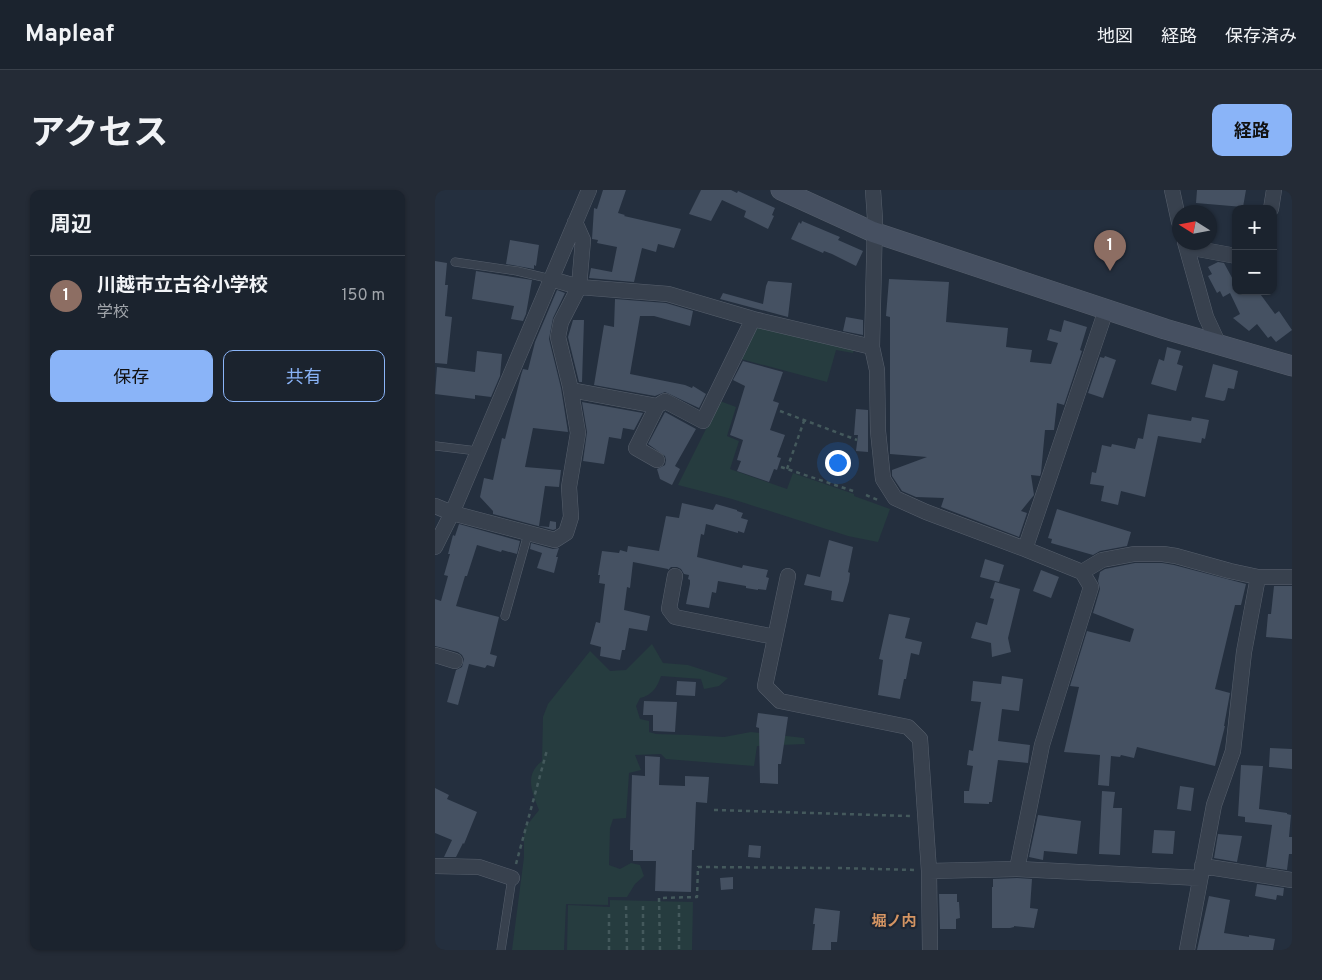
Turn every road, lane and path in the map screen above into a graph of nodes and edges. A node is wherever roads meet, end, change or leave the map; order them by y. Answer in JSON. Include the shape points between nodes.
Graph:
{"nodes":[{"id":1,"x":589,"y":190,"type":"edge"},
{"id":2,"x":781,"y":190,"type":"edge"},
{"id":3,"x":873,"y":190,"type":"edge"},
{"id":4,"x":1172,"y":190,"type":"edge"},
{"id":5,"x":1275,"y":190,"type":"edge"},
{"id":6,"x":1175,"y":205,"type":"edge"},
{"id":7,"x":1272,"y":205,"type":"edge"},
{"id":8,"x":575,"y":222,"type":"junction"},
{"id":9,"x":873,"y":232,"type":"junction"},
{"id":10,"x":1187,"y":250,"type":"edge"},
{"id":11,"x":1209,"y":250,"type":"edge"},
{"id":12,"x":1232,"y":255,"type":"edge"},
{"id":13,"x":455,"y":262,"type":"dead end"},
{"id":14,"x":551,"y":279,"type":"junction"},
{"id":15,"x":579,"y":288,"type":"junction"},
{"id":16,"x":1106,"y":310,"type":"junction"},
{"id":17,"x":753,"y":319,"type":"junction"},
{"id":18,"x":1219,"y":345,"type":"junction"},
{"id":19,"x":872,"y":348,"type":"junction"},
{"id":20,"x":1292,"y":366,"type":"edge"},
{"id":21,"x":571,"y":390,"type":"junction"},
{"id":22,"x":657,"y":406,"type":"junction"},
{"id":23,"x":780,"y":411,"type":"dead end"},
{"id":24,"x":805,"y":420,"type":"junction"},
{"id":25,"x":857,"y":440,"type":"dead end"},
{"id":26,"x":436,"y":446,"type":"edge"},
{"id":27,"x":477,"y":451,"type":"junction"},
{"id":28,"x":657,"y":460,"type":"dead end"},
{"id":29,"x":781,"y":467,"type":"dead end"},
{"id":30,"x":787,"y":469,"type":"junction"},
{"id":31,"x":856,"y":492,"type":"dead end"},
{"id":32,"x":866,"y":495,"type":"dead end"},
{"id":33,"x":880,"y":500,"type":"dead end"},
{"id":34,"x":435,"y":506,"type":"edge"},
{"id":35,"x":452,"y":513,"type":"junction"},
{"id":36,"x":528,"y":534,"type":"junction"},
{"id":37,"x":436,"y":544,"type":"edge"},
{"id":38,"x":1025,"y":549,"type":"junction"},
{"id":39,"x":1082,"y":572,"type":"junction"},
{"id":40,"x":675,"y":576,"type":"dead end"},
{"id":41,"x":788,"y":576,"type":"dead end"},
{"id":42,"x":1258,"y":577,"type":"junction"},
{"id":43,"x":1292,"y":577,"type":"edge"},
{"id":44,"x":505,"y":616,"type":"dead end"},
{"id":45,"x":775,"y":637,"type":"junction"},
{"id":46,"x":435,"y":655,"type":"edge"},
{"id":47,"x":455,"y":661,"type":"dead end"},
{"id":48,"x":547,"y":750,"type":"dead end"},
{"id":49,"x":714,"y":810,"type":"dead end"},
{"id":50,"x":925,"y":816,"type":"junction"},
{"id":51,"x":435,"y":866,"type":"edge"},
{"id":52,"x":830,"y":868,"type":"dead end"},
{"id":53,"x":839,"y":868,"type":"dead end"},
{"id":54,"x":1017,"y":869,"type":"junction"},
{"id":55,"x":929,"y":871,"type":"junction"},
{"id":56,"x":1201,"y":872,"type":"junction"},
{"id":57,"x":512,"y":878,"type":"junction"},
{"id":58,"x":1292,"y":880,"type":"edge"},
{"id":59,"x":679,"y":905,"type":"dead end"},
{"id":60,"x":626,"y":906,"type":"dead end"},
{"id":61,"x":643,"y":906,"type":"dead end"},
{"id":62,"x":609,"y":910,"type":"dead end"},
{"id":63,"x":501,"y":950,"type":"edge"},
{"id":64,"x":609,"y":950,"type":"edge"},
{"id":65,"x":627,"y":950,"type":"edge"},
{"id":66,"x":643,"y":950,"type":"edge"},
{"id":67,"x":660,"y":950,"type":"edge"},
{"id":68,"x":679,"y":950,"type":"edge"},
{"id":69,"x":930,"y":950,"type":"edge"},
{"id":70,"x":1187,"y":950,"type":"edge"}],
"edges":[{"from":1,"to":8,"type":"street"},
{"from":2,"to":9,"type":"street"},
{"from":3,"to":9,"type":"street"},
{"from":4,"to":6,"type":"street"},
{"from":5,"to":7,"type":"street"},
{"from":8,"to":14,"type":"street"},
{"from":8,"to":15,"type":"street","via":[[583,240]]},
{"from":9,"to":16,"type":"street"},
{"from":9,"to":19,"type":"street"},
{"from":10,"to":18,"type":"street","via":[[1206,317]]},
{"from":11,"to":12,"type":"street"},
{"from":13,"to":14,"type":"lane"},
{"from":14,"to":15,"type":"street"},
{"from":14,"to":27,"type":"street"},
{"from":15,"to":17,"type":"street","via":[[668,294]]},
{"from":15,"to":21,"type":"street","via":[[561,322],[558,337]]},
{"from":16,"to":18,"type":"street"},
{"from":16,"to":38,"type":"street"},
{"from":17,"to":19,"type":"street"},
{"from":17,"to":22,"type":"street","via":[[703,421],[665,401]]},
{"from":18,"to":20,"type":"street"},
{"from":19,"to":38,"type":"street","via":[[877,370],[883,479],[895,498]]},
{"from":21,"to":22,"type":"street"},
{"from":21,"to":36,"type":"street","via":[[578,433],[569,487],[571,517],[566,533],[555,540]]},
{"from":22,"to":28,"type":"street","via":[[636,448]]},
{"from":23,"to":24,"type":"path"},
{"from":24,"to":25,"type":"path"},
{"from":24,"to":30,"type":"path"},
{"from":26,"to":27,"type":"lane"},
{"from":27,"to":35,"type":"street"},
{"from":29,"to":30,"type":"path"},
{"from":30,"to":31,"type":"path"},
{"from":32,"to":33,"type":"path"},
{"from":34,"to":35,"type":"street"},
{"from":35,"to":36,"type":"street"},
{"from":35,"to":37,"type":"street"},
{"from":36,"to":44,"type":"lane"},
{"from":38,"to":39,"type":"street"},
{"from":39,"to":42,"type":"street","via":[[1102,560],[1134,554],[1163,554]]},
{"from":39,"to":54,"type":"street","via":[[1091,587],[1042,744]]},
{"from":40,"to":45,"type":"street","via":[[669,609],[675,617]]},
{"from":41,"to":45,"type":"street"},
{"from":42,"to":43,"type":"street"},
{"from":42,"to":56,"type":"street","via":[[1244,652],[1233,750],[1214,805]]},
{"from":45,"to":50,"type":"street","via":[[765,686],[780,701],[909,727],[920,739]]},
{"from":46,"to":47,"type":"street"},
{"from":48,"to":57,"type":"path"},
{"from":49,"to":50,"type":"path"},
{"from":50,"to":55,"type":"street"},
{"from":51,"to":57,"type":"street","via":[[479,867]]},
{"from":52,"to":67,"type":"path","via":[[698,867],[697,896],[659,898]]},
{"from":53,"to":55,"type":"path"},
{"from":54,"to":55,"type":"street"},
{"from":54,"to":56,"type":"street"},
{"from":55,"to":69,"type":"street"},
{"from":56,"to":58,"type":"street"},
{"from":56,"to":70,"type":"street"},
{"from":57,"to":63,"type":"lane"},
{"from":59,"to":68,"type":"path"},
{"from":60,"to":65,"type":"path"},
{"from":61,"to":66,"type":"path"},
{"from":62,"to":64,"type":"path"}]}
